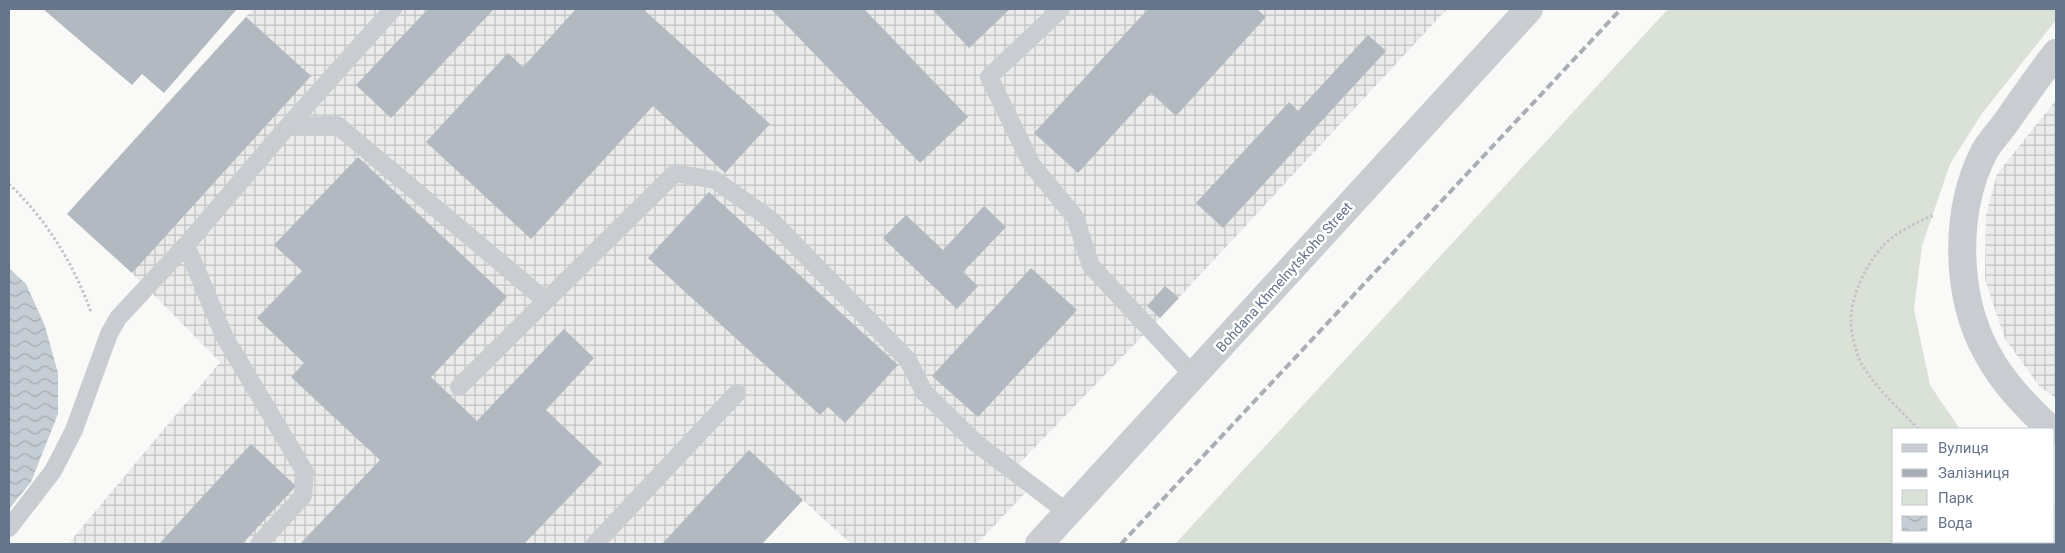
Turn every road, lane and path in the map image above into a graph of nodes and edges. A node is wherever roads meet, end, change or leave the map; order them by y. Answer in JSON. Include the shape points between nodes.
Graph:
{"nodes":[{"id":1,"x":393,"y":9,"type":"edge"},
{"id":2,"x":1061,"y":9,"type":"edge"},
{"id":3,"x":1529,"y":9,"type":"edge"},
{"id":4,"x":2056,"y":53,"type":"edge"},
{"id":5,"x":288,"y":126,"type":"junction"},
{"id":6,"x":9,"y":184,"type":"edge"},
{"id":7,"x":1966,"y":201,"type":"junction"},
{"id":8,"x":186,"y":245,"type":"junction"},
{"id":9,"x":546,"y":301,"type":"junction"},
{"id":10,"x":102,"y":354,"type":"junction"},
{"id":11,"x":1194,"y":376,"type":"junction"},
{"id":12,"x":459,"y":387,"type":"dead end"},
{"id":13,"x":737,"y":393,"type":"dead end"},
{"id":14,"x":1917,"y":428,"type":"edge"},
{"id":15,"x":2049,"y":428,"type":"edge"},
{"id":16,"x":1068,"y":513,"type":"junction"},
{"id":17,"x":9,"y":528,"type":"edge"},
{"id":18,"x":259,"y":544,"type":"edge"},
{"id":19,"x":595,"y":544,"type":"edge"},
{"id":20,"x":1039,"y":544,"type":"edge"}],
"edges":[{"from":1,"to":5,"type":"lane"},
{"from":2,"to":11,"type":"lane","via":[[989,77],[1032,165],[1075,217],[1091,266]]},
{"from":3,"to":11,"type":"street","name":"Bohdana Khmelnytskoho Street"},
{"from":4,"to":7,"type":"street","via":[[1984,151]]},
{"from":5,"to":8,"type":"lane"},
{"from":5,"to":9,"type":"lane","via":[[337,125]]},
{"from":6,"to":10,"type":"path","via":[[40,216],[82,286]]},
{"from":7,"to":14,"type":"path","via":[[1922,220],[1882,246],[1856,290],[1851,322],[1858,357],[1875,382]]},
{"from":7,"to":15,"type":"street","via":[[1962,233],[1971,319],[1987,354],[2016,397]]},
{"from":8,"to":10,"type":"lane","via":[[118,318]]},
{"from":8,"to":18,"type":"lane","via":[[225,338],[305,472],[303,496]]},
{"from":9,"to":12,"type":"lane"},
{"from":9,"to":16,"type":"lane","via":[[676,173],[715,180],[770,219],[908,360],[924,392],[976,444]]},
{"from":10,"to":17,"type":"lane","via":[[74,430],[53,471]]},
{"from":11,"to":16,"type":"street","name":"Bohdana Khmelnytskoho Street"},
{"from":13,"to":19,"type":"lane"},
{"from":16,"to":20,"type":"street","name":"Bohdana Khmelnytskoho Street"}]}
